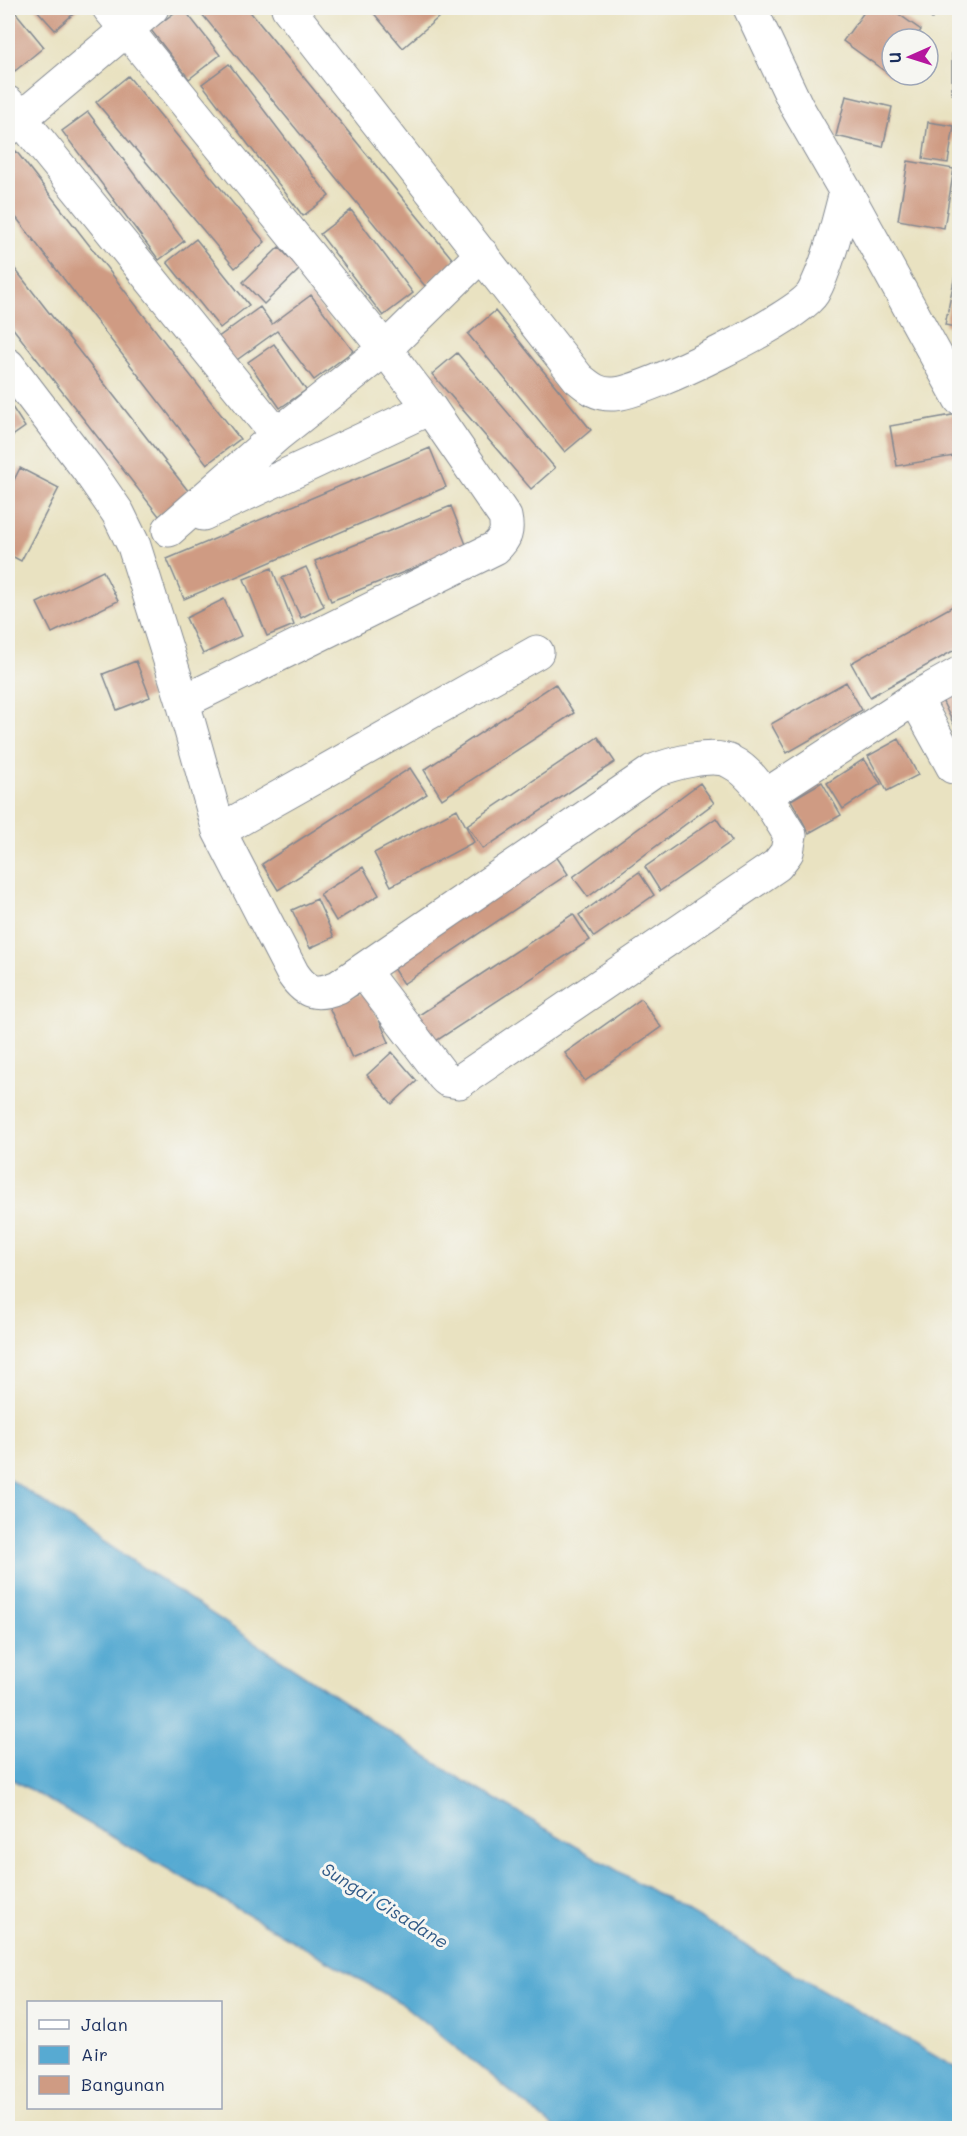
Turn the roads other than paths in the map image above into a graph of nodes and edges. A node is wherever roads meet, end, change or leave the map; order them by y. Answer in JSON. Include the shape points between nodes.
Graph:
{"nodes":[{"id":1,"x":152,"y":8,"type":"edge"},
{"id":2,"x":288,"y":8,"type":"edge"},
{"id":3,"x":750,"y":8,"type":"edge"},
{"id":4,"x":118,"y":18,"type":"edge"},
{"id":5,"x":12,"y":117,"type":"edge"},
{"id":6,"x":846,"y":192,"type":"junction"},
{"id":7,"x":482,"y":254,"type":"junction"},
{"id":8,"x":385,"y":349,"type":"junction"},
{"id":9,"x":8,"y":365,"type":"edge"},
{"id":10,"x":960,"y":399,"type":"edge"},
{"id":11,"x":430,"y":408,"type":"junction"},
{"id":12,"x":277,"y":435,"type":"junction"},
{"id":13,"x":169,"y":530,"type":"junction"},
{"id":14,"x":134,"y":546,"type":"junction"},
{"id":15,"x":537,"y":652,"type":"dead end"},
{"id":16,"x":960,"y":673,"type":"edge"},
{"id":17,"x":915,"y":698,"type":"junction"},
{"id":18,"x":183,"y":702,"type":"junction"},
{"id":19,"x":953,"y":767,"type":"dead end"},
{"id":20,"x":765,"y":796,"type":"junction"},
{"id":21,"x":219,"y":831,"type":"junction"},
{"id":22,"x":363,"y":971,"type":"junction"}],
"edges":[{"from":1,"to":4,"type":"street"},
{"from":2,"to":7,"type":"street"},
{"from":3,"to":6,"type":"street","via":[[797,107]]},
{"from":4,"to":5,"type":"street"},
{"from":4,"to":8,"type":"street"},
{"from":5,"to":12,"type":"street"},
{"from":6,"to":7,"type":"street","via":[[812,294],[790,315],[661,380],[617,394],[601,394],[578,378]]},
{"from":6,"to":10,"type":"street"},
{"from":7,"to":8,"type":"street"},
{"from":8,"to":11,"type":"street"},
{"from":8,"to":12,"type":"street"},
{"from":9,"to":14,"type":"street","via":[[89,471],[118,513]]},
{"from":11,"to":13,"type":"street"},
{"from":11,"to":18,"type":"street","via":[[505,517],[505,539],[495,548]]},
{"from":12,"to":13,"type":"street"},
{"from":13,"to":14,"type":"street"},
{"from":14,"to":18,"type":"street"},
{"from":15,"to":21,"type":"street"},
{"from":16,"to":17,"type":"street"},
{"from":17,"to":19,"type":"street"},
{"from":17,"to":20,"type":"street"},
{"from":18,"to":21,"type":"street"},
{"from":20,"to":22,"type":"street","via":[[729,760],[674,763],[653,771]]},
{"from":20,"to":22,"type":"street","via":[[790,835],[787,852],[777,865],[459,1082],[443,1076]]},
{"from":21,"to":22,"type":"street","via":[[301,985],[312,992],[324,992]]}]}
